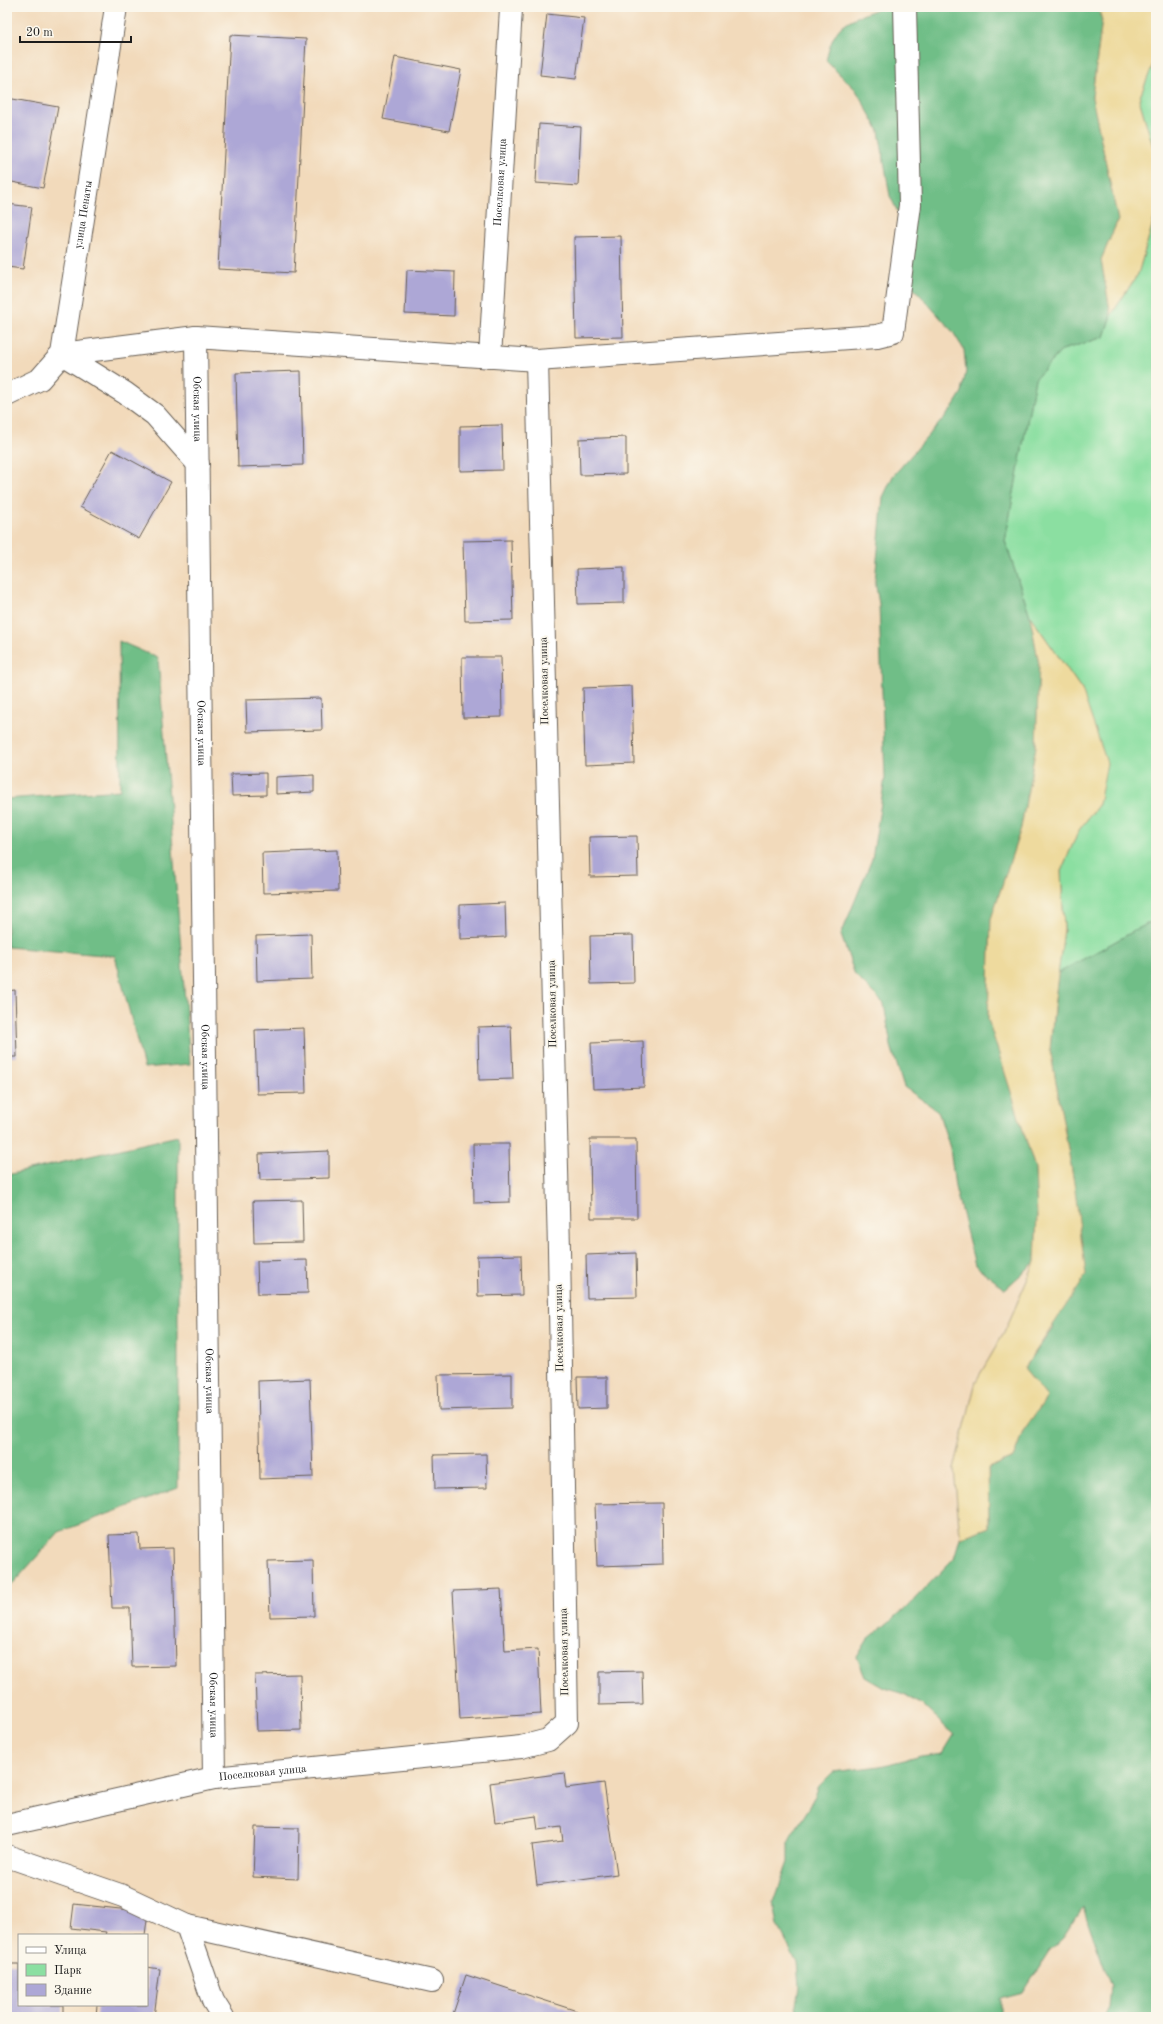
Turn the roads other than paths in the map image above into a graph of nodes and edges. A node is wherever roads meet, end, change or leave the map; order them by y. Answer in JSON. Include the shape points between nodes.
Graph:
{"nodes":[{"id":1,"x":116,"y":7,"type":"edge"},
{"id":2,"x":905,"y":7,"type":"edge"},
{"id":3,"x":511,"y":9,"type":"dead end"},
{"id":4,"x":196,"y":337,"type":"junction"},
{"id":5,"x":62,"y":354,"type":"junction"},
{"id":6,"x":490,"y":357,"type":"junction"},
{"id":7,"x":537,"y":360,"type":"junction"},
{"id":8,"x":7,"y":395,"type":"edge"},
{"id":9,"x":198,"y":464,"type":"junction"},
{"id":10,"x":214,"y":1778,"type":"junction"},
{"id":11,"x":7,"y":1825,"type":"edge"},
{"id":12,"x":7,"y":1856,"type":"edge"},
{"id":13,"x":187,"y":1926,"type":"junction"},
{"id":14,"x":432,"y":1981,"type":"dead end"},
{"id":15,"x":223,"y":2017,"type":"edge"}],
"edges":[{"from":1,"to":5,"type":"street","name":"улица Пенаты"},
{"from":2,"to":7,"type":"street","via":[[910,205],[893,332],[878,336]]},
{"from":3,"to":6,"type":"street","name":"Поселковая улица"},
{"from":4,"to":5,"type":"street"},
{"from":4,"to":6,"type":"street"},
{"from":4,"to":9,"type":"street","name":"Обская улица"},
{"from":5,"to":8,"type":"street","via":[[40,379]]},
{"from":5,"to":9,"type":"street","via":[[155,415]]},
{"from":6,"to":7,"type":"street"},
{"from":7,"to":10,"type":"street","name":"Поселковая улица","via":[[559,1249],[566,1723],[548,1740],[521,1747]]},
{"from":9,"to":10,"type":"street","name":"Обская улица"},
{"from":10,"to":11,"type":"street","name":"Поселковая улица"},
{"from":12,"to":13,"type":"street","via":[[123,1896]]},
{"from":13,"to":14,"type":"street"},
{"from":13,"to":15,"type":"street","via":[[213,2001]]}]}
